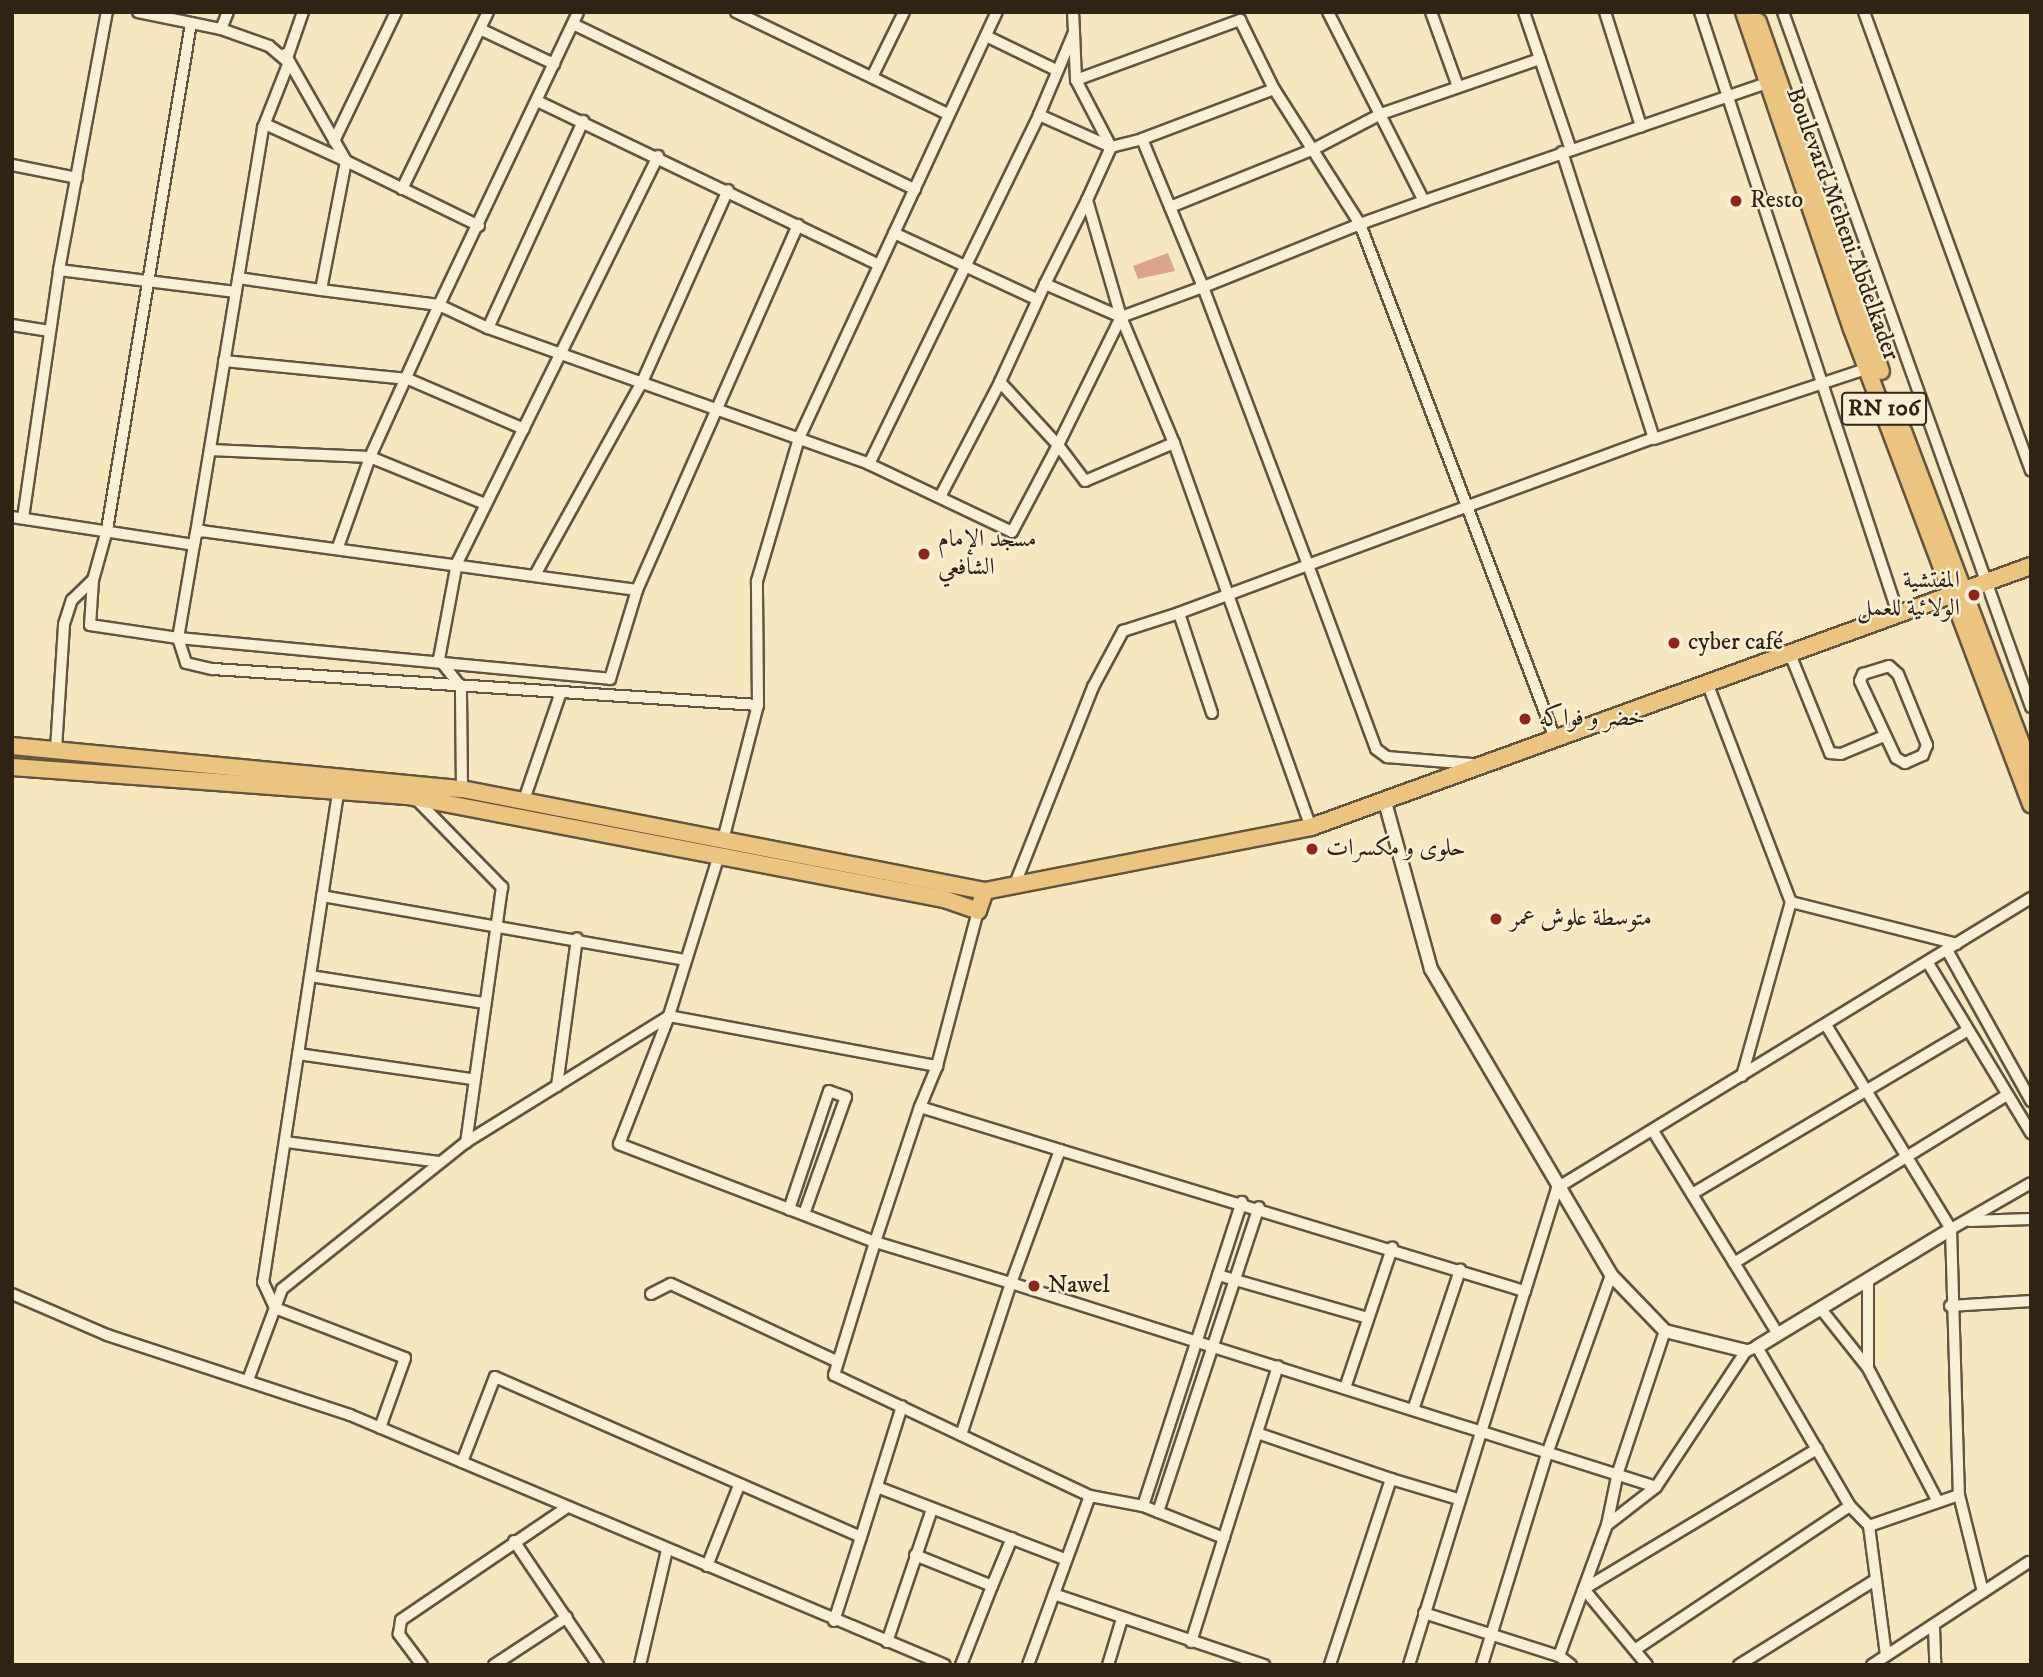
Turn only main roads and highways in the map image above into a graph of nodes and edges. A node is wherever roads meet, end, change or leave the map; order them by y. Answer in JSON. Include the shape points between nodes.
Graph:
{"nodes":[{"id":1,"x":1744,"y":12,"type":"edge"},
{"id":2,"x":1755,"y":12,"type":"edge"},
{"id":3,"x":2031,"y":555,"type":"edge"},
{"id":4,"x":2031,"y":566,"type":"edge"},
{"id":5,"x":1983,"y":578,"type":"junction"},
{"id":6,"x":1956,"y":590,"type":"junction"},
{"id":7,"x":12,"y":746,"type":"edge"},
{"id":8,"x":12,"y":767,"type":"edge"},
{"id":9,"x":2031,"y":769,"type":"edge"},
{"id":10,"x":2031,"y":804,"type":"edge"},
{"id":11,"x":721,"y":847,"type":"junction"},
{"id":12,"x":985,"y":891,"type":"junction"}],
"edges":[{"from":1,"to":6,"type":"main road","name":"Boulevard Meheni Abdelkader","number":"RN 106","via":[[1869,368]]},
{"from":2,"to":6,"type":"main road","name":"Boulevard Meheni Abdelkader","number":"RN 106"},
{"from":3,"to":5,"type":"main road"},
{"from":4,"to":5,"type":"main road"},
{"from":5,"to":6,"type":"main road"},
{"from":6,"to":9,"type":"main road","name":"Boulevard Meheni Abdelkader","number":"RN 106"},
{"from":6,"to":10,"type":"main road","name":"Boulevard Meheni Abdelkader","number":"RN 106"},
{"from":6,"to":12,"type":"main road","via":[[1495,765],[1311,827]]},
{"from":7,"to":11,"type":"main road","via":[[462,789]]},
{"from":8,"to":11,"type":"main road","via":[[415,797]]},
{"from":11,"to":12,"type":"main road"},
{"from":11,"to":12,"type":"main road","via":[[978,911]]}]}
